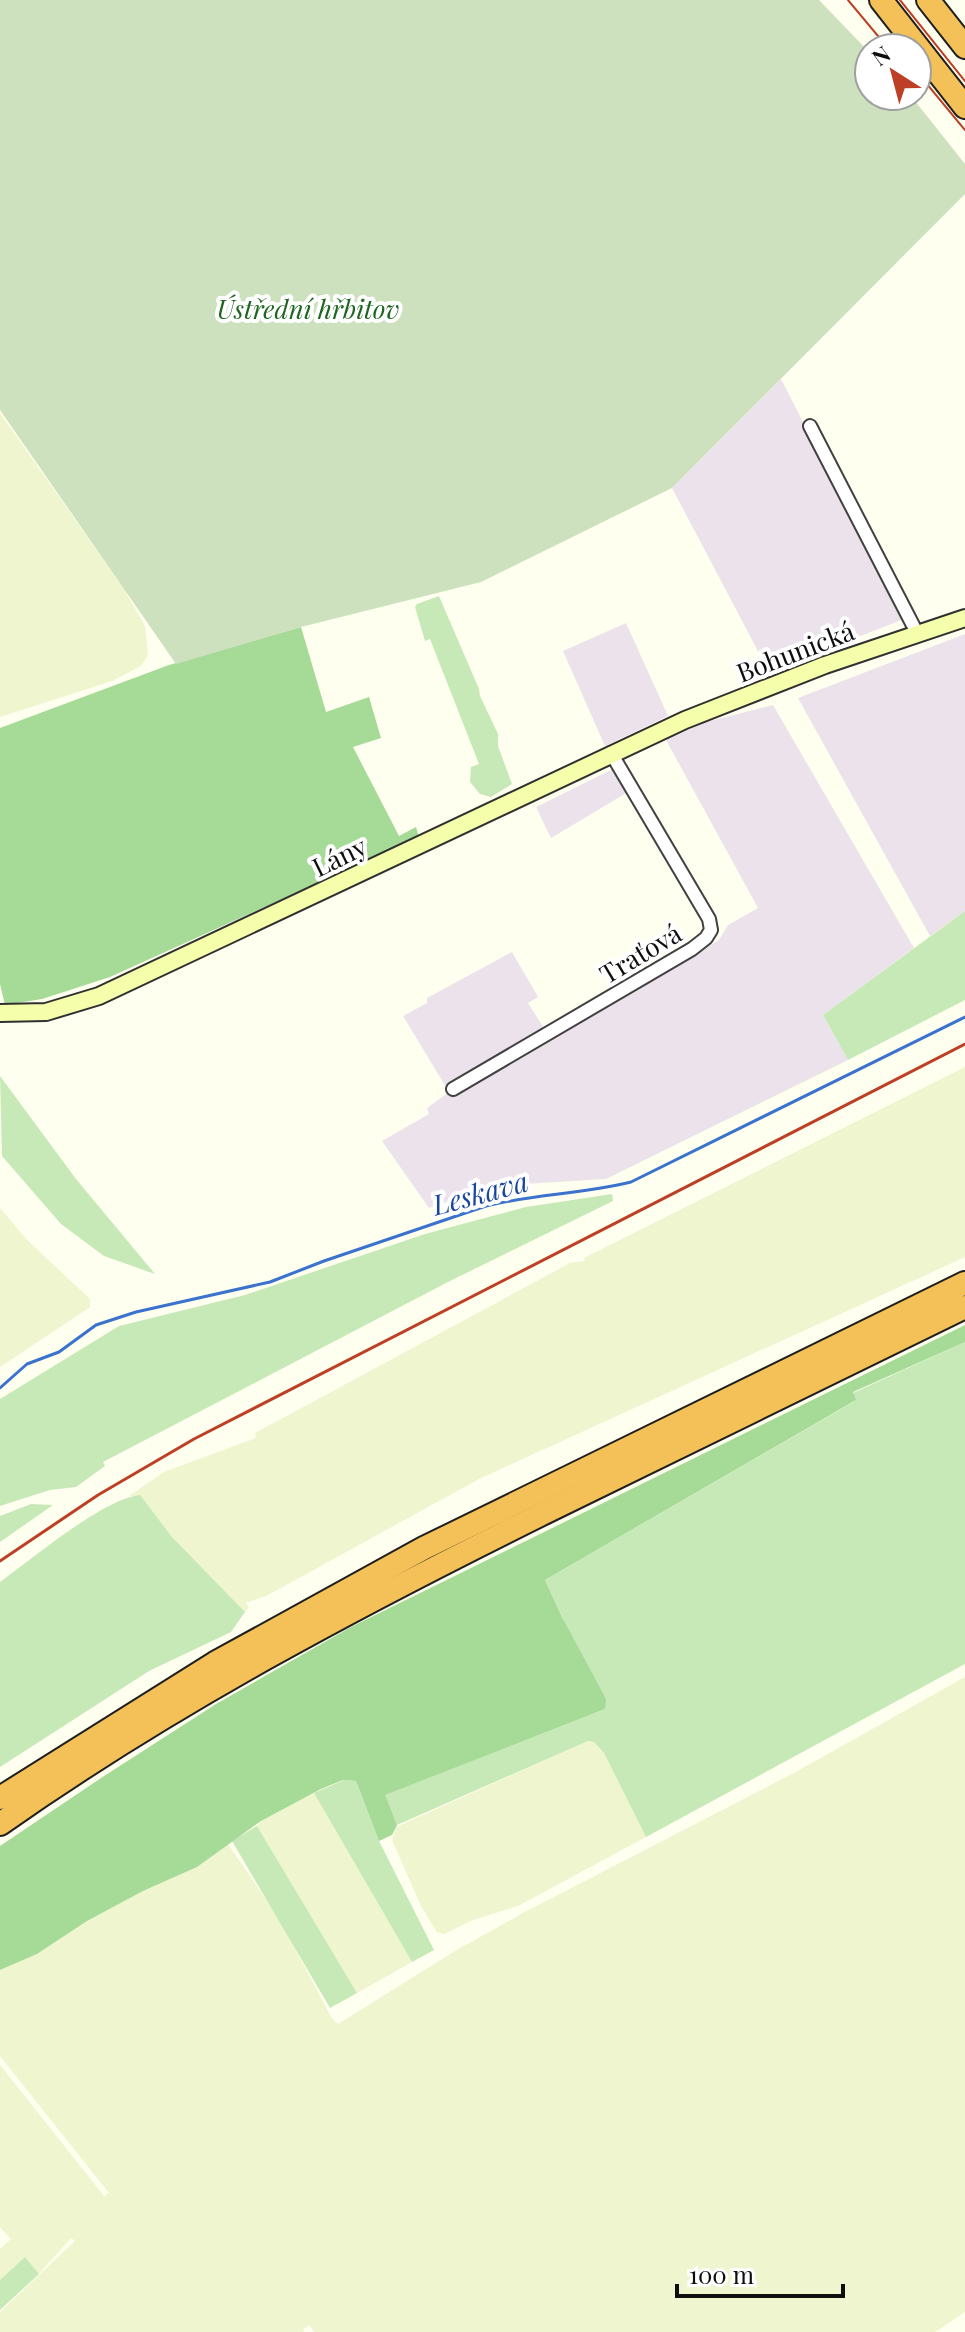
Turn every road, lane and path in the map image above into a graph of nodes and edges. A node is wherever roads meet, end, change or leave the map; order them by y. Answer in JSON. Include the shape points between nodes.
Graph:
{"nodes":[{"id":1,"x":881,"y":0,"type":"edge"},
{"id":2,"x":928,"y":0,"type":"edge"},
{"id":3,"x":965,"y":47,"type":"edge"},
{"id":4,"x":965,"y":107,"type":"edge"},
{"id":5,"x":810,"y":426,"type":"dead end"},
{"id":6,"x":965,"y":618,"type":"edge"},
{"id":7,"x":917,"y":633,"type":"junction"},
{"id":8,"x":691,"y":717,"type":"joint"},
{"id":9,"x":611,"y":753,"type":"junction"},
{"id":10,"x":0,"y":1013,"type":"edge"},
{"id":11,"x":453,"y":1089,"type":"dead end"},
{"id":12,"x":965,"y":1283,"type":"edge"},
{"id":13,"x":965,"y":1307,"type":"edge"},
{"id":14,"x":0,"y":1798,"type":"edge"},
{"id":15,"x":0,"y":1824,"type":"edge"}],
"edges":[{"from":1,"to":4,"type":"highway"},
{"from":2,"to":3,"type":"highway"},
{"from":5,"to":7,"type":"street"},
{"from":6,"to":7,"type":"street","name":"Bohunická"},
{"from":7,"to":8,"type":"street","name":"Bohunická"},
{"from":8,"to":9,"type":"street","name":"Lány"},
{"from":9,"to":10,"type":"street","name":"Lány","via":[[109,992],[54,1011]]},
{"from":9,"to":11,"type":"street","name":"Traťová","via":[[711,930],[692,949]]},
{"from":12,"to":14,"type":"highway","via":[[302,1613]]},
{"from":13,"to":15,"type":"highway","via":[[288,1644]]}]}
